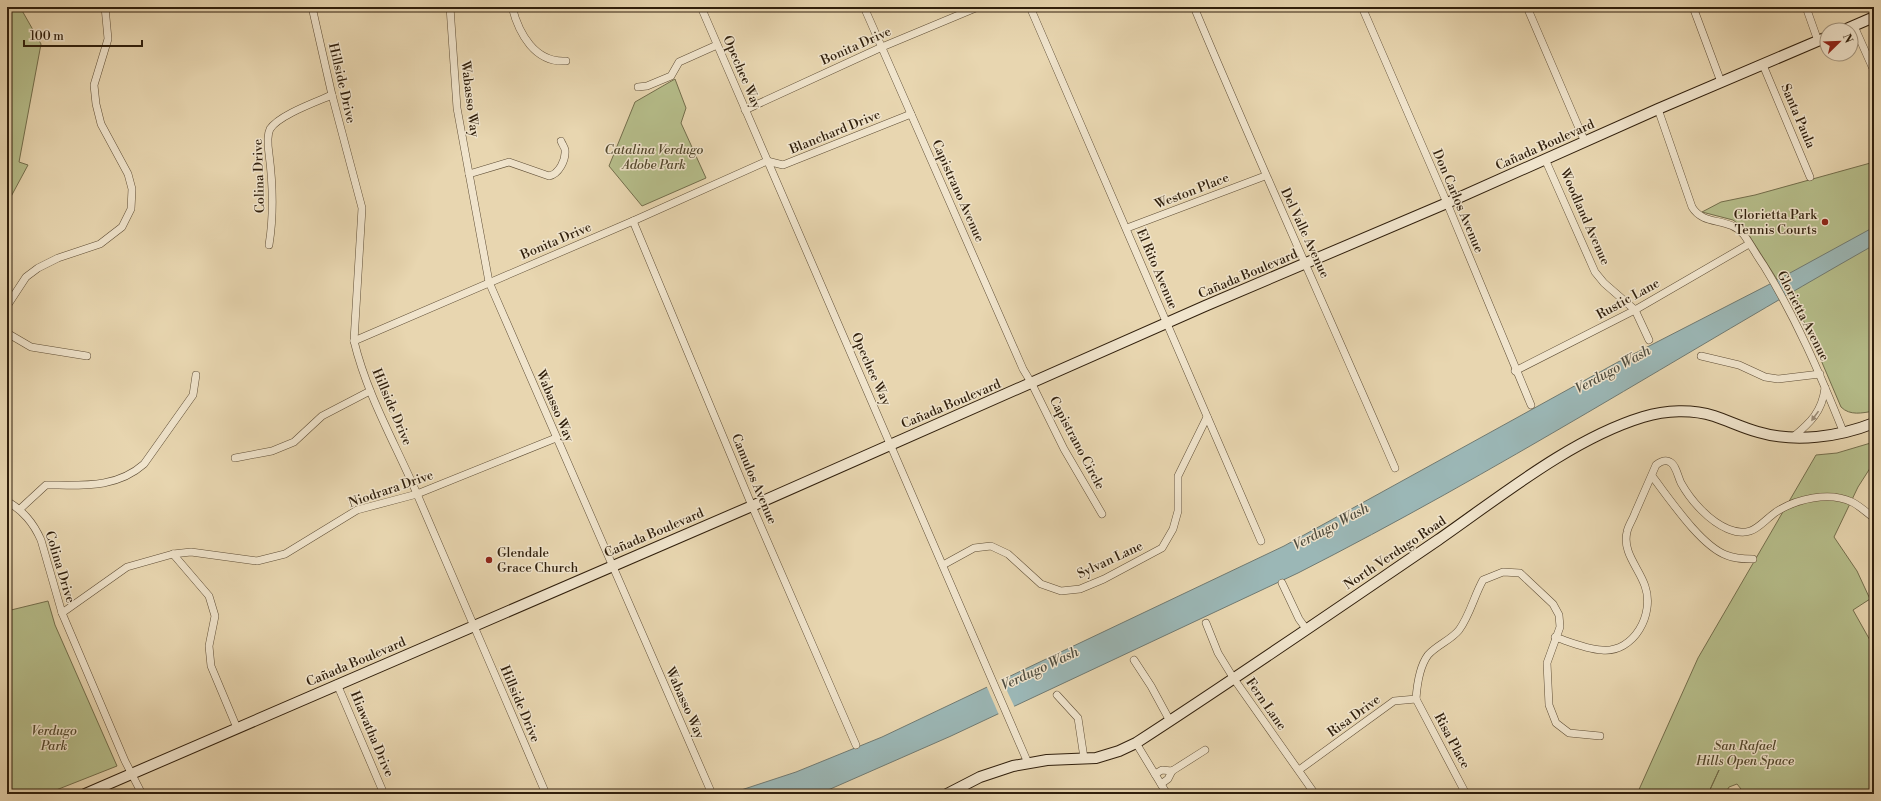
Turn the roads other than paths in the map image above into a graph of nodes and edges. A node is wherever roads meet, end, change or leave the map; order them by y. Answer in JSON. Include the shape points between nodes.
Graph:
{"nodes":[{"id":1,"x":105,"y":7,"type":"edge"},
{"id":2,"x":312,"y":7,"type":"edge"},
{"id":3,"x":450,"y":7,"type":"edge"},
{"id":4,"x":512,"y":7,"type":"edge"},
{"id":5,"x":701,"y":7,"type":"edge"},
{"id":6,"x":864,"y":7,"type":"edge"},
{"id":7,"x":978,"y":7,"type":"edge"},
{"id":8,"x":1030,"y":7,"type":"edge"},
{"id":9,"x":1194,"y":7,"type":"edge"},
{"id":10,"x":1362,"y":7,"type":"edge"},
{"id":11,"x":1527,"y":7,"type":"edge"},
{"id":12,"x":1693,"y":7,"type":"edge"},
{"id":13,"x":1806,"y":7,"type":"edge"},
{"id":14,"x":1874,"y":17,"type":"edge"},
{"id":15,"x":1859,"y":24,"type":"edge"},
{"id":16,"x":1819,"y":33,"type":"edge"},
{"id":17,"x":1859,"y":37,"type":"edge"},
{"id":18,"x":1819,"y":40,"type":"edge"},
{"id":19,"x":717,"y":45,"type":"junction"},
{"id":20,"x":882,"y":47,"type":"junction"},
{"id":21,"x":566,"y":61,"type":"dead end"},
{"id":22,"x":1763,"y":65,"type":"junction"},
{"id":23,"x":1874,"y":71,"type":"edge"},
{"id":24,"x":1721,"y":82,"type":"junction"},
{"id":25,"x":638,"y":87,"type":"dead end"},
{"id":26,"x":332,"y":95,"type":"junction"},
{"id":27,"x":1658,"y":109,"type":"junction"},
{"id":28,"x":746,"y":110,"type":"junction"},
{"id":29,"x":911,"y":114,"type":"junction"},
{"id":30,"x":561,"y":141,"type":"dead end"},
{"id":31,"x":1585,"y":142,"type":"junction"},
{"id":32,"x":1545,"y":158,"type":"junction"},
{"id":33,"x":767,"y":161,"type":"junction"},
{"id":34,"x":469,"y":174,"type":"junction"},
{"id":35,"x":1265,"y":176,"type":"junction"},
{"id":36,"x":1810,"y":177,"type":"dead end"},
{"id":37,"x":1447,"y":203,"type":"junction"},
{"id":38,"x":633,"y":221,"type":"junction"},
{"id":39,"x":1127,"y":228,"type":"junction"},
{"id":40,"x":1749,"y":244,"type":"junction"},
{"id":41,"x":269,"y":245,"type":"dead end"},
{"id":42,"x":1306,"y":263,"type":"junction"},
{"id":43,"x":489,"y":282,"type":"junction"},
{"id":44,"x":7,"y":306,"type":"edge"},
{"id":45,"x":1635,"y":310,"type":"junction"},
{"id":46,"x":1168,"y":324,"type":"junction"},
{"id":47,"x":7,"y":333,"type":"edge"},
{"id":48,"x":1649,"y":340,"type":"dead end"},
{"id":49,"x":354,"y":341,"type":"junction"},
{"id":50,"x":86,"y":356,"type":"dead end"},
{"id":51,"x":1701,"y":356,"type":"dead end"},
{"id":52,"x":1516,"y":371,"type":"junction"},
{"id":53,"x":1820,"y":374,"type":"junction"},
{"id":54,"x":196,"y":375,"type":"dead end"},
{"id":55,"x":1032,"y":384,"type":"junction"},
{"id":56,"x":1825,"y":388,"type":"junction"},
{"id":57,"x":370,"y":391,"type":"junction"},
{"id":58,"x":1531,"y":405,"type":"dead end"},
{"id":59,"x":1207,"y":417,"type":"junction"},
{"id":60,"x":1874,"y":423,"type":"edge"},
{"id":61,"x":1844,"y":431,"type":"junction"},
{"id":62,"x":1792,"y":437,"type":"junction"},
{"id":63,"x":556,"y":438,"type":"junction"},
{"id":64,"x":890,"y":445,"type":"junction"},
{"id":65,"x":235,"y":458,"type":"dead end"},
{"id":66,"x":1395,"y":468,"type":"dead end"},
{"id":67,"x":1652,"y":476,"type":"junction"},
{"id":68,"x":417,"y":494,"type":"junction"},
{"id":69,"x":7,"y":501,"type":"edge"},
{"id":70,"x":752,"y":506,"type":"junction"},
{"id":71,"x":20,"y":509,"type":"junction"},
{"id":72,"x":1102,"y":514,"type":"dead end"},
{"id":73,"x":1874,"y":518,"type":"edge"},
{"id":74,"x":1261,"y":541,"type":"dead end"},
{"id":75,"x":173,"y":554,"type":"junction"},
{"id":76,"x":1753,"y":559,"type":"dead end"},
{"id":77,"x":612,"y":565,"type":"junction"},
{"id":78,"x":943,"y":565,"type":"junction"},
{"id":79,"x":1282,"y":583,"type":"dead end"},
{"id":80,"x":62,"y":613,"type":"junction"},
{"id":81,"x":1206,"y":623,"type":"dead end"},
{"id":82,"x":473,"y":626,"type":"junction"},
{"id":83,"x":1307,"y":630,"type":"junction"},
{"id":84,"x":1555,"y":637,"type":"junction"},
{"id":85,"x":1134,"y":660,"type":"dead end"},
{"id":86,"x":1234,"y":680,"type":"junction"},
{"id":87,"x":337,"y":684,"type":"junction"},
{"id":88,"x":1056,"y":694,"type":"dead end"},
{"id":89,"x":1416,"y":699,"type":"junction"},
{"id":90,"x":1170,"y":721,"type":"junction"},
{"id":91,"x":237,"y":728,"type":"junction"},
{"id":92,"x":1600,"y":736,"type":"dead end"},
{"id":93,"x":1136,"y":743,"type":"junction"},
{"id":94,"x":856,"y":745,"type":"dead end"},
{"id":95,"x":1205,"y":750,"type":"dead end"},
{"id":96,"x":1084,"y":758,"type":"junction"},
{"id":97,"x":1028,"y":763,"type":"junction"},
{"id":98,"x":1299,"y":770,"type":"junction"},
{"id":99,"x":1172,"y":771,"type":"junction"},
{"id":100,"x":131,"y":774,"type":"junction"},
{"id":101,"x":1155,"y":774,"type":"junction"},
{"id":102,"x":1161,"y":784,"type":"junction"},
{"id":103,"x":85,"y":794,"type":"edge"},
{"id":104,"x":142,"y":794,"type":"edge"},
{"id":105,"x":384,"y":794,"type":"edge"},
{"id":106,"x":546,"y":794,"type":"edge"},
{"id":107,"x":712,"y":794,"type":"edge"},
{"id":108,"x":948,"y":794,"type":"edge"},
{"id":109,"x":1167,"y":794,"type":"edge"},
{"id":110,"x":1316,"y":794,"type":"edge"},
{"id":111,"x":1466,"y":794,"type":"edge"}],
"edges":[{"from":1,"to":44,"type":"street","via":[[108,39],[94,85],[96,104],[101,124],[128,174],[132,189],[131,209],[122,227],[100,244],[58,258],[26,277]]},
{"from":2,"to":26,"type":"street","name":"Hillside Drive"},
{"from":3,"to":34,"type":"street","name":"Wabasso Way","via":[[457,108]]},
{"from":4,"to":21,"type":"street","via":[[529,45],[548,59]]},
{"from":5,"to":19,"type":"street","name":"Opechee Way"},
{"from":6,"to":20,"type":"street","name":"Capistrano Avenue"},
{"from":7,"to":20,"type":"street","name":"Bonita Drive"},
{"from":8,"to":39,"type":"street","name":"El Rito Avenue"},
{"from":9,"to":35,"type":"street","name":"Del Valle Avenue"},
{"from":10,"to":37,"type":"street","name":"Don Carlos Avenue"},
{"from":11,"to":31,"type":"street"},
{"from":12,"to":24,"type":"street"},
{"from":13,"to":16,"type":"street"},
{"from":14,"to":15,"type":"main road"},
{"from":17,"to":23,"type":"street"},
{"from":18,"to":22,"type":"main road","name":"Cañada Boulevard"},
{"from":19,"to":25,"type":"street","via":[[678,62],[672,76]]},
{"from":19,"to":28,"type":"street","name":"Opechee Way"},
{"from":20,"to":28,"type":"street","name":"Bonita Drive"},
{"from":20,"to":29,"type":"street","name":"Capistrano Avenue"},
{"from":22,"to":24,"type":"main road","name":"Cañada Boulevard"},
{"from":22,"to":36,"type":"street","name":"Santa Paula"},
{"from":24,"to":27,"type":"main road","name":"Cañada Boulevard"},
{"from":26,"to":41,"type":"street","name":"Colina Drive","via":[[279,121],[270,130],[268,144],[273,188]]},
{"from":26,"to":49,"type":"street","name":"Hillside Drive","via":[[362,208]]},
{"from":27,"to":31,"type":"main road","name":"Cañada Boulevard"},
{"from":27,"to":40,"type":"street","name":"Glorietta Avenue","via":[[1696,214],[1702,218],[1732,225]]},
{"from":28,"to":33,"type":"street","name":"Opechee Way"},
{"from":29,"to":33,"type":"street","name":"Blanchard Drive","via":[[784,165]]},
{"from":29,"to":55,"type":"street","name":"Capistrano Avenue","via":[[1023,369]]},
{"from":30,"to":34,"type":"street","via":[[565,151],[561,167],[555,174],[549,176],[509,162]]},
{"from":31,"to":32,"type":"main road","name":"Cañada Boulevard"},
{"from":32,"to":37,"type":"main road","name":"Cañada Boulevard"},
{"from":32,"to":45,"type":"street","name":"Woodland Avenue","via":[[1595,272]]},
{"from":33,"to":38,"type":"street","name":"Bonita Drive"},
{"from":33,"to":64,"type":"street","name":"Opechee Way"},
{"from":34,"to":43,"type":"street","name":"Wabasso Way"},
{"from":35,"to":39,"type":"street","name":"Weston Place"},
{"from":35,"to":42,"type":"street","name":"Del Valle Avenue"},
{"from":37,"to":42,"type":"main road","name":"Cañada Boulevard"},
{"from":37,"to":52,"type":"street","name":"Don Carlos Avenue"},
{"from":38,"to":43,"type":"street","name":"Bonita Drive"},
{"from":38,"to":70,"type":"street","name":"Camulos Avenue"},
{"from":39,"to":46,"type":"street","name":"El Rito Avenue"},
{"from":40,"to":45,"type":"street","name":"Rustic Lane"},
{"from":40,"to":53,"type":"street","name":"Glorietta Avenue","via":[[1784,299]]},
{"from":42,"to":46,"type":"main road","name":"Cañada Boulevard"},
{"from":42,"to":66,"type":"street","name":"Del Valle Avenue"},
{"from":43,"to":49,"type":"street","name":"Bonita Drive"},
{"from":43,"to":63,"type":"street","name":"Wabasso Way"},
{"from":45,"to":48,"type":"street","name":"Woodland Avenue"},
{"from":45,"to":52,"type":"street","name":"Rustic Lane"},
{"from":46,"to":55,"type":"main road","name":"Cañada Boulevard"},
{"from":46,"to":59,"type":"street","name":"El Rito Avenue"},
{"from":47,"to":50,"type":"street","via":[[30,347]]},
{"from":49,"to":57,"type":"street","name":"Hillside Drive"},
{"from":51,"to":53,"type":"street","via":[[1739,365],[1765,377]]},
{"from":52,"to":58,"type":"street","name":"Don Carlos Avenue"},
{"from":53,"to":56,"type":"street","name":"Glorietta Avenue"},
{"from":54,"to":71,"type":"street","via":[[193,395],[135,473],[115,482],[91,486],[46,485]]},
{"from":55,"to":64,"type":"main road","name":"Cañada Boulevard"},
{"from":55,"to":72,"type":"street","name":"Capistrano Circle","via":[[1064,449]]},
{"from":56,"to":61,"type":"street","name":"Glorietta Avenue"},
{"from":56,"to":62,"type":"street","one_way":true,"via":[[1823,400],[1813,419]]},
{"from":57,"to":65,"type":"street","via":[[322,416],[294,442],[272,451]]},
{"from":57,"to":68,"type":"street","name":"Hillside Drive"},
{"from":59,"to":74,"type":"street","name":"El Rito Avenue"},
{"from":59,"to":78,"type":"street","name":"Sylvan Lane","via":[[1178,476],[1178,510],[1173,529],[1162,548],[1080,589],[1062,590],[1041,584],[1008,554],[991,546],[974,548]]},
{"from":60,"to":61,"type":"main road","name":"North Verdugo Road"},
{"from":61,"to":62,"type":"main road","name":"North Verdugo Road","via":[[1821,436]]},
{"from":62,"to":83,"type":"main road","name":"North Verdugo Road","via":[[1758,433],[1713,416],[1690,412],[1668,412],[1628,422],[1591,439],[1535,473]]},
{"from":63,"to":68,"type":"street","name":"Niodrara Drive"},
{"from":63,"to":77,"type":"street","name":"Wabasso Way"},
{"from":64,"to":70,"type":"main road","name":"Cañada Boulevard"},
{"from":64,"to":78,"type":"street","name":"Opechee Way"},
{"from":67,"to":73,"type":"street","via":[[1660,462],[1670,462],[1699,508],[1712,519],[1737,532],[1760,527],[1777,512],[1804,500],[1821,497],[1852,502]]},
{"from":67,"to":76,"type":"street","via":[[1690,525],[1714,548],[1734,558]]},
{"from":67,"to":84,"type":"street","via":[[1627,532],[1627,550],[1645,586],[1648,604],[1643,625],[1628,644],[1614,649],[1602,650]]},
{"from":68,"to":75,"type":"street","name":"Niodrara Drive","via":[[357,510],[285,554],[257,561],[191,552]]},
{"from":68,"to":82,"type":"street","name":"Hillside Drive"},
{"from":69,"to":71,"type":"street","name":"Colina Drive"},
{"from":70,"to":77,"type":"main road","name":"Cañada Boulevard"},
{"from":70,"to":94,"type":"street","name":"Camulos Avenue"},
{"from":71,"to":80,"type":"street","name":"Colina Drive","via":[[30,519],[41,540]]},
{"from":75,"to":80,"type":"street","name":"Niodrara Drive","via":[[127,567]]},
{"from":75,"to":91,"type":"street","via":[[209,596],[215,616],[210,664]]},
{"from":77,"to":82,"type":"main road","name":"Cañada Boulevard"},
{"from":77,"to":107,"type":"street","name":"Wabasso Way"},
{"from":78,"to":97,"type":"street","name":"Opechee Way"},
{"from":79,"to":83,"type":"street"},
{"from":80,"to":100,"type":"street","name":"Colina Drive"},
{"from":81,"to":86,"type":"street","name":"Fern Lane","via":[[1218,653]]},
{"from":82,"to":87,"type":"main road","name":"Cañada Boulevard"},
{"from":82,"to":106,"type":"street","name":"Hillside Drive"},
{"from":83,"to":86,"type":"main road","name":"North Verdugo Road"},
{"from":84,"to":89,"type":"street","via":[[1560,627],[1559,615],[1553,604],[1520,573],[1503,572],[1482,580],[1468,615],[1458,631],[1428,655],[1421,669]]},
{"from":84,"to":92,"type":"street","via":[[1547,663],[1549,705],[1556,723],[1569,733]]},
{"from":85,"to":90,"type":"street"},
{"from":86,"to":90,"type":"main road","name":"North Verdugo Road"},
{"from":86,"to":98,"type":"street","name":"Fern Lane"},
{"from":87,"to":91,"type":"main road","name":"Cañada Boulevard"},
{"from":87,"to":105,"type":"street","name":"Hiawatha Drive"},
{"from":88,"to":96,"type":"street","via":[[1078,718]]},
{"from":89,"to":98,"type":"street","name":"Risa Drive","via":[[1394,701]]},
{"from":89,"to":111,"type":"street","name":"Risa Place"},
{"from":90,"to":93,"type":"main road","name":"North Verdugo Road"},
{"from":91,"to":100,"type":"main road","name":"Cañada Boulevard"},
{"from":93,"to":96,"type":"main road","name":"North Verdugo Road","via":[[1108,755]]},
{"from":93,"to":101,"type":"street"},
{"from":95,"to":99,"type":"street"},
{"from":96,"to":97,"type":"main road","name":"North Verdugo Road"},
{"from":97,"to":108,"type":"main road","name":"North Verdugo Road","via":[[985,775]]},
{"from":98,"to":110,"type":"street","name":"Fern Lane"},
{"from":99,"to":101,"type":"street","via":[[1162,770]]},
{"from":99,"to":102,"type":"street","via":[[1168,779]]},
{"from":100,"to":103,"type":"main road","name":"Cañada Boulevard"},
{"from":100,"to":104,"type":"street","name":"Colina Drive"},
{"from":101,"to":102,"type":"street"},
{"from":102,"to":109,"type":"street"}]}
